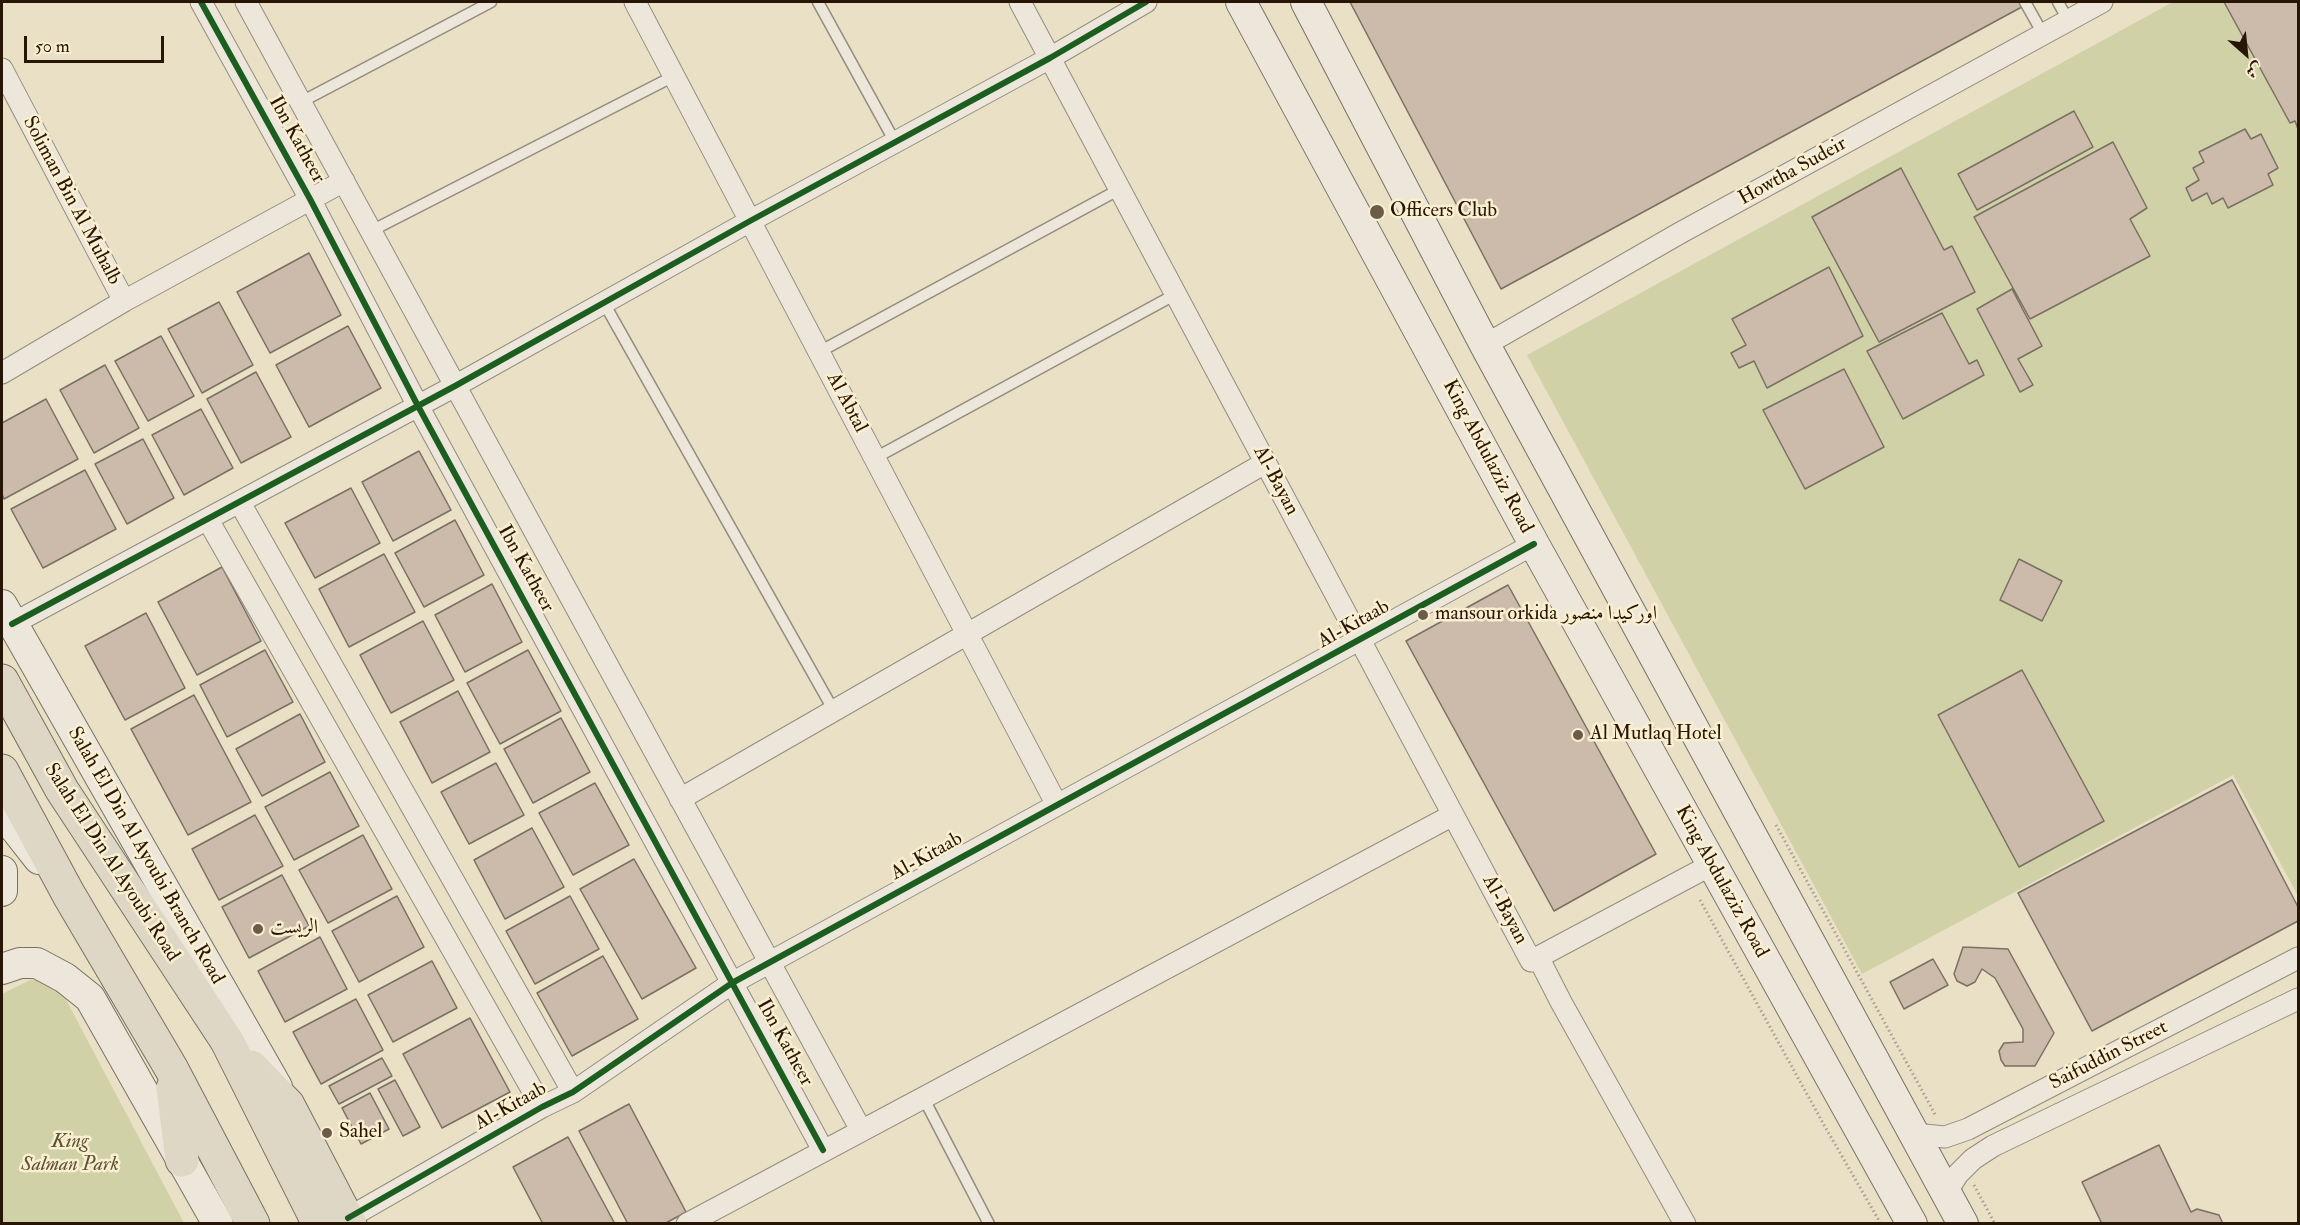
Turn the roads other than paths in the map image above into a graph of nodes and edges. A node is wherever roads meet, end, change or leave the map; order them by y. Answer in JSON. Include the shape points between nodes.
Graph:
{"nodes":[{"id":1,"x":201,"y":2,"type":"edge"},
{"id":2,"x":246,"y":2,"type":"edge"},
{"id":3,"x":491,"y":2,"type":"edge"},
{"id":4,"x":635,"y":2,"type":"edge"},
{"id":5,"x":819,"y":2,"type":"edge"},
{"id":6,"x":1020,"y":2,"type":"edge"},
{"id":7,"x":1146,"y":2,"type":"edge"},
{"id":8,"x":1241,"y":2,"type":"edge"},
{"id":9,"x":1306,"y":2,"type":"edge"},
{"id":10,"x":2025,"y":2,"type":"edge"},
{"id":11,"x":2058,"y":2,"type":"edge"},
{"id":12,"x":2102,"y":2,"type":"edge"},
{"id":13,"x":2068,"y":20,"type":"junction"},
{"id":14,"x":2043,"y":34,"type":"junction"},
{"id":15,"x":1050,"y":58,"type":"junction"},
{"id":16,"x":2,"y":69,"type":"edge"},
{"id":17,"x":674,"y":76,"type":"junction"},
{"id":18,"x":301,"y":102,"type":"junction"},
{"id":19,"x":895,"y":142,"type":"junction"},
{"id":20,"x":344,"y":181,"type":"junction"},
{"id":21,"x":1120,"y":189,"type":"junction"},
{"id":22,"x":310,"y":199,"type":"junction"},
{"id":23,"x":750,"y":221,"type":"junction"},
{"id":24,"x":371,"y":231,"type":"junction"},
{"id":25,"x":1176,"y":294,"type":"junction"},
{"id":26,"x":124,"y":301,"type":"junction"},
{"id":27,"x":604,"y":303,"type":"junction"},
{"id":28,"x":1485,"y":345,"type":"junction"},
{"id":29,"x":819,"y":352,"type":"junction"},
{"id":30,"x":2,"y":373,"type":"edge"},
{"id":31,"x":455,"y":386,"type":"junction"},
{"id":32,"x":418,"y":406,"type":"junction"},
{"id":33,"x":875,"y":458,"type":"junction"},
{"id":34,"x":1265,"y":463,"type":"junction"},
{"id":35,"x":240,"y":503,"type":"junction"},
{"id":36,"x":208,"y":520,"type":"junction"},
{"id":37,"x":1534,"y":544,"type":"junction"},
{"id":38,"x":7,"y":615,"type":"edge"},
{"id":39,"x":967,"y":634,"type":"junction"},
{"id":40,"x":1360,"y":641,"type":"junction"},
{"id":41,"x":2,"y":681,"type":"edge"},
{"id":42,"x":834,"y":711,"type":"junction"},
{"id":43,"x":2,"y":771,"type":"edge"},
{"id":44,"x":680,"y":799,"type":"junction"},
{"id":45,"x":1057,"y":805,"type":"junction"},
{"id":46,"x":2,"y":812,"type":"edge"},
{"id":47,"x":1453,"y":814,"type":"junction"},
{"id":48,"x":1711,"y":865,"type":"junction"},
{"id":49,"x":2,"y":871,"type":"edge"},
{"id":50,"x":2,"y":891,"type":"edge"},
{"id":51,"x":69,"y":895,"type":"junction"},
{"id":52,"x":2298,"y":958,"type":"edge"},
{"id":53,"x":1534,"y":959,"type":"junction"},
{"id":54,"x":770,"y":963,"type":"junction"},
{"id":55,"x":2,"y":969,"type":"edge"},
{"id":56,"x":732,"y":983,"type":"junction"},
{"id":57,"x":2298,"y":999,"type":"edge"},
{"id":58,"x":227,"y":1041,"type":"junction"},
{"id":59,"x":171,"y":1068,"type":"junction"},
{"id":60,"x":573,"y":1092,"type":"junction"},
{"id":61,"x":923,"y":1097,"type":"junction"},
{"id":62,"x":288,"y":1105,"type":"junction"},
{"id":63,"x":542,"y":1107,"type":"junction"},
{"id":64,"x":861,"y":1130,"type":"junction"},
{"id":65,"x":1914,"y":1134,"type":"junction"},
{"id":66,"x":823,"y":1150,"type":"junction"},
{"id":67,"x":182,"y":1160,"type":"junction"},
{"id":68,"x":1960,"y":1189,"type":"junction"},
{"id":69,"x":339,"y":1222,"type":"edge"},
{"id":70,"x":218,"y":1224,"type":"edge"},
{"id":71,"x":253,"y":1224,"type":"edge"},
{"id":72,"x":687,"y":1224,"type":"edge"},
{"id":73,"x":989,"y":1224,"type":"edge"},
{"id":74,"x":1685,"y":1224,"type":"edge"},
{"id":75,"x":1912,"y":1224,"type":"edge"},
{"id":76,"x":1963,"y":1224,"type":"edge"}],
"edges":[{"from":1,"to":22,"type":"street","name":"Ibn Katheer"},
{"from":2,"to":18,"type":"street","name":"Ibn Katheer"},
{"from":3,"to":18,"type":"lane"},
{"from":4,"to":17,"type":"street","name":"Al Abtal"},
{"from":5,"to":19,"type":"lane"},
{"from":6,"to":15,"type":"street","name":"Al-Bayan"},
{"from":7,"to":15,"type":"street"},
{"from":8,"to":37,"type":"main road","name":"King Abdulaziz Road"},
{"from":9,"to":28,"type":"main road"},
{"from":10,"to":14,"type":"lane"},
{"from":11,"to":13,"type":"lane"},
{"from":12,"to":13,"type":"street","name":"Howtha Sudeir"},
{"from":13,"to":14,"type":"street","name":"Howtha Sudeir"},
{"from":14,"to":28,"type":"street","name":"Howtha Sudeir"},
{"from":15,"to":19,"type":"street"},
{"from":15,"to":21,"type":"street","name":"Al-Bayan"},
{"from":16,"to":26,"type":"street","name":"Soliman Bin Al Muhalb"},
{"from":17,"to":23,"type":"street","name":"Al Abtal"},
{"from":17,"to":24,"type":"lane"},
{"from":18,"to":20,"type":"street","name":"Ibn Katheer"},
{"from":19,"to":23,"type":"street"},
{"from":20,"to":22,"type":"street"},
{"from":20,"to":24,"type":"street","name":"Ibn Katheer"},
{"from":21,"to":25,"type":"street","name":"Al-Bayan"},
{"from":21,"to":29,"type":"lane"},
{"from":22,"to":26,"type":"street"},
{"from":22,"to":32,"type":"street","name":"Ibn Katheer"},
{"from":23,"to":27,"type":"street"},
{"from":23,"to":29,"type":"street","name":"Al Abtal"},
{"from":24,"to":31,"type":"street","name":"Ibn Katheer"},
{"from":25,"to":33,"type":"lane"},
{"from":25,"to":34,"type":"street","name":"Al-Bayan"},
{"from":26,"to":30,"type":"street"},
{"from":27,"to":31,"type":"street"},
{"from":27,"to":42,"type":"lane"},
{"from":28,"to":65,"type":"main road"},
{"from":29,"to":33,"type":"street","name":"Al Abtal"},
{"from":31,"to":32,"type":"street"},
{"from":31,"to":44,"type":"street","name":"Ibn Katheer"},
{"from":32,"to":35,"type":"street"},
{"from":32,"to":56,"type":"street","name":"Ibn Katheer"},
{"from":33,"to":39,"type":"street","name":"Al Abtal"},
{"from":34,"to":39,"type":"street"},
{"from":34,"to":40,"type":"street","name":"Al-Bayan"},
{"from":35,"to":36,"type":"street"},
{"from":35,"to":60,"type":"street"},
{"from":36,"to":38,"type":"street"},
{"from":36,"to":63,"type":"street"},
{"from":37,"to":40,"type":"street","name":"Al-Kitaab"},
{"from":37,"to":48,"type":"main road","name":"King Abdulaziz Road"},
{"from":38,"to":62,"type":"main road","name":"Salah El Din Al Ayoubi Branch Road"},
{"from":39,"to":42,"type":"street"},
{"from":39,"to":45,"type":"street","name":"Al Abtal"},
{"from":40,"to":45,"type":"street","name":"Al-Kitaab"},
{"from":40,"to":47,"type":"street","name":"Al-Bayan"},
{"from":41,"to":58,"type":"main road","name":"Salah El Din Al Ayoubi Road","via":[[62,790]]},
{"from":42,"to":44,"type":"street"},
{"from":43,"to":51,"type":"main road"},
{"from":44,"to":54,"type":"street","name":"Ibn Katheer"},
{"from":45,"to":54,"type":"street","name":"Al-Kitaab"},
{"from":46,"to":51,"type":"main road"},
{"from":47,"to":53,"type":"street","name":"Al-Bayan"},
{"from":47,"to":61,"type":"street"},
{"from":48,"to":53,"type":"street"},
{"from":48,"to":75,"type":"main road","name":"King Abdulaziz Road"},
{"from":49,"to":50,"type":"main road"},
{"from":51,"to":59,"type":"main road"},
{"from":52,"to":65,"type":"street","name":"Saifuddin Street","via":[[1968,1129],[1945,1137]]},
{"from":53,"to":74,"type":"street","name":"Al-Bayan"},
{"from":54,"to":56,"type":"street","name":"Al-Kitaab"},
{"from":54,"to":64,"type":"street","name":"Ibn Katheer"},
{"from":55,"to":67,"type":"main road","via":[[37,963],[90,998]]},
{"from":56,"to":60,"type":"street","name":"Al-Kitaab"},
{"from":56,"to":66,"type":"street","name":"Ibn Katheer"},
{"from":57,"to":68,"type":"street","name":"Saifuddin Street","via":[[1993,1146],[1958,1174]]},
{"from":58,"to":62,"type":"main road","name":"Salah El Din Al Ayoubi Road"},
{"from":58,"to":69,"type":"main road","name":"Salah El Din Al Ayoubi Road"},
{"from":59,"to":67,"type":"main road"},
{"from":59,"to":71,"type":"main road"},
{"from":60,"to":63,"type":"street","name":"Al-Kitaab"},
{"from":61,"to":64,"type":"street"},
{"from":61,"to":73,"type":"lane"},
{"from":62,"to":69,"type":"main road","name":"Salah El Din Al Ayoubi Road"},
{"from":63,"to":69,"type":"street","name":"Al-Kitaab"},
{"from":64,"to":66,"type":"street"},
{"from":65,"to":68,"type":"main road"},
{"from":66,"to":72,"type":"street"},
{"from":67,"to":70,"type":"main road"},
{"from":68,"to":76,"type":"main road"}]}
